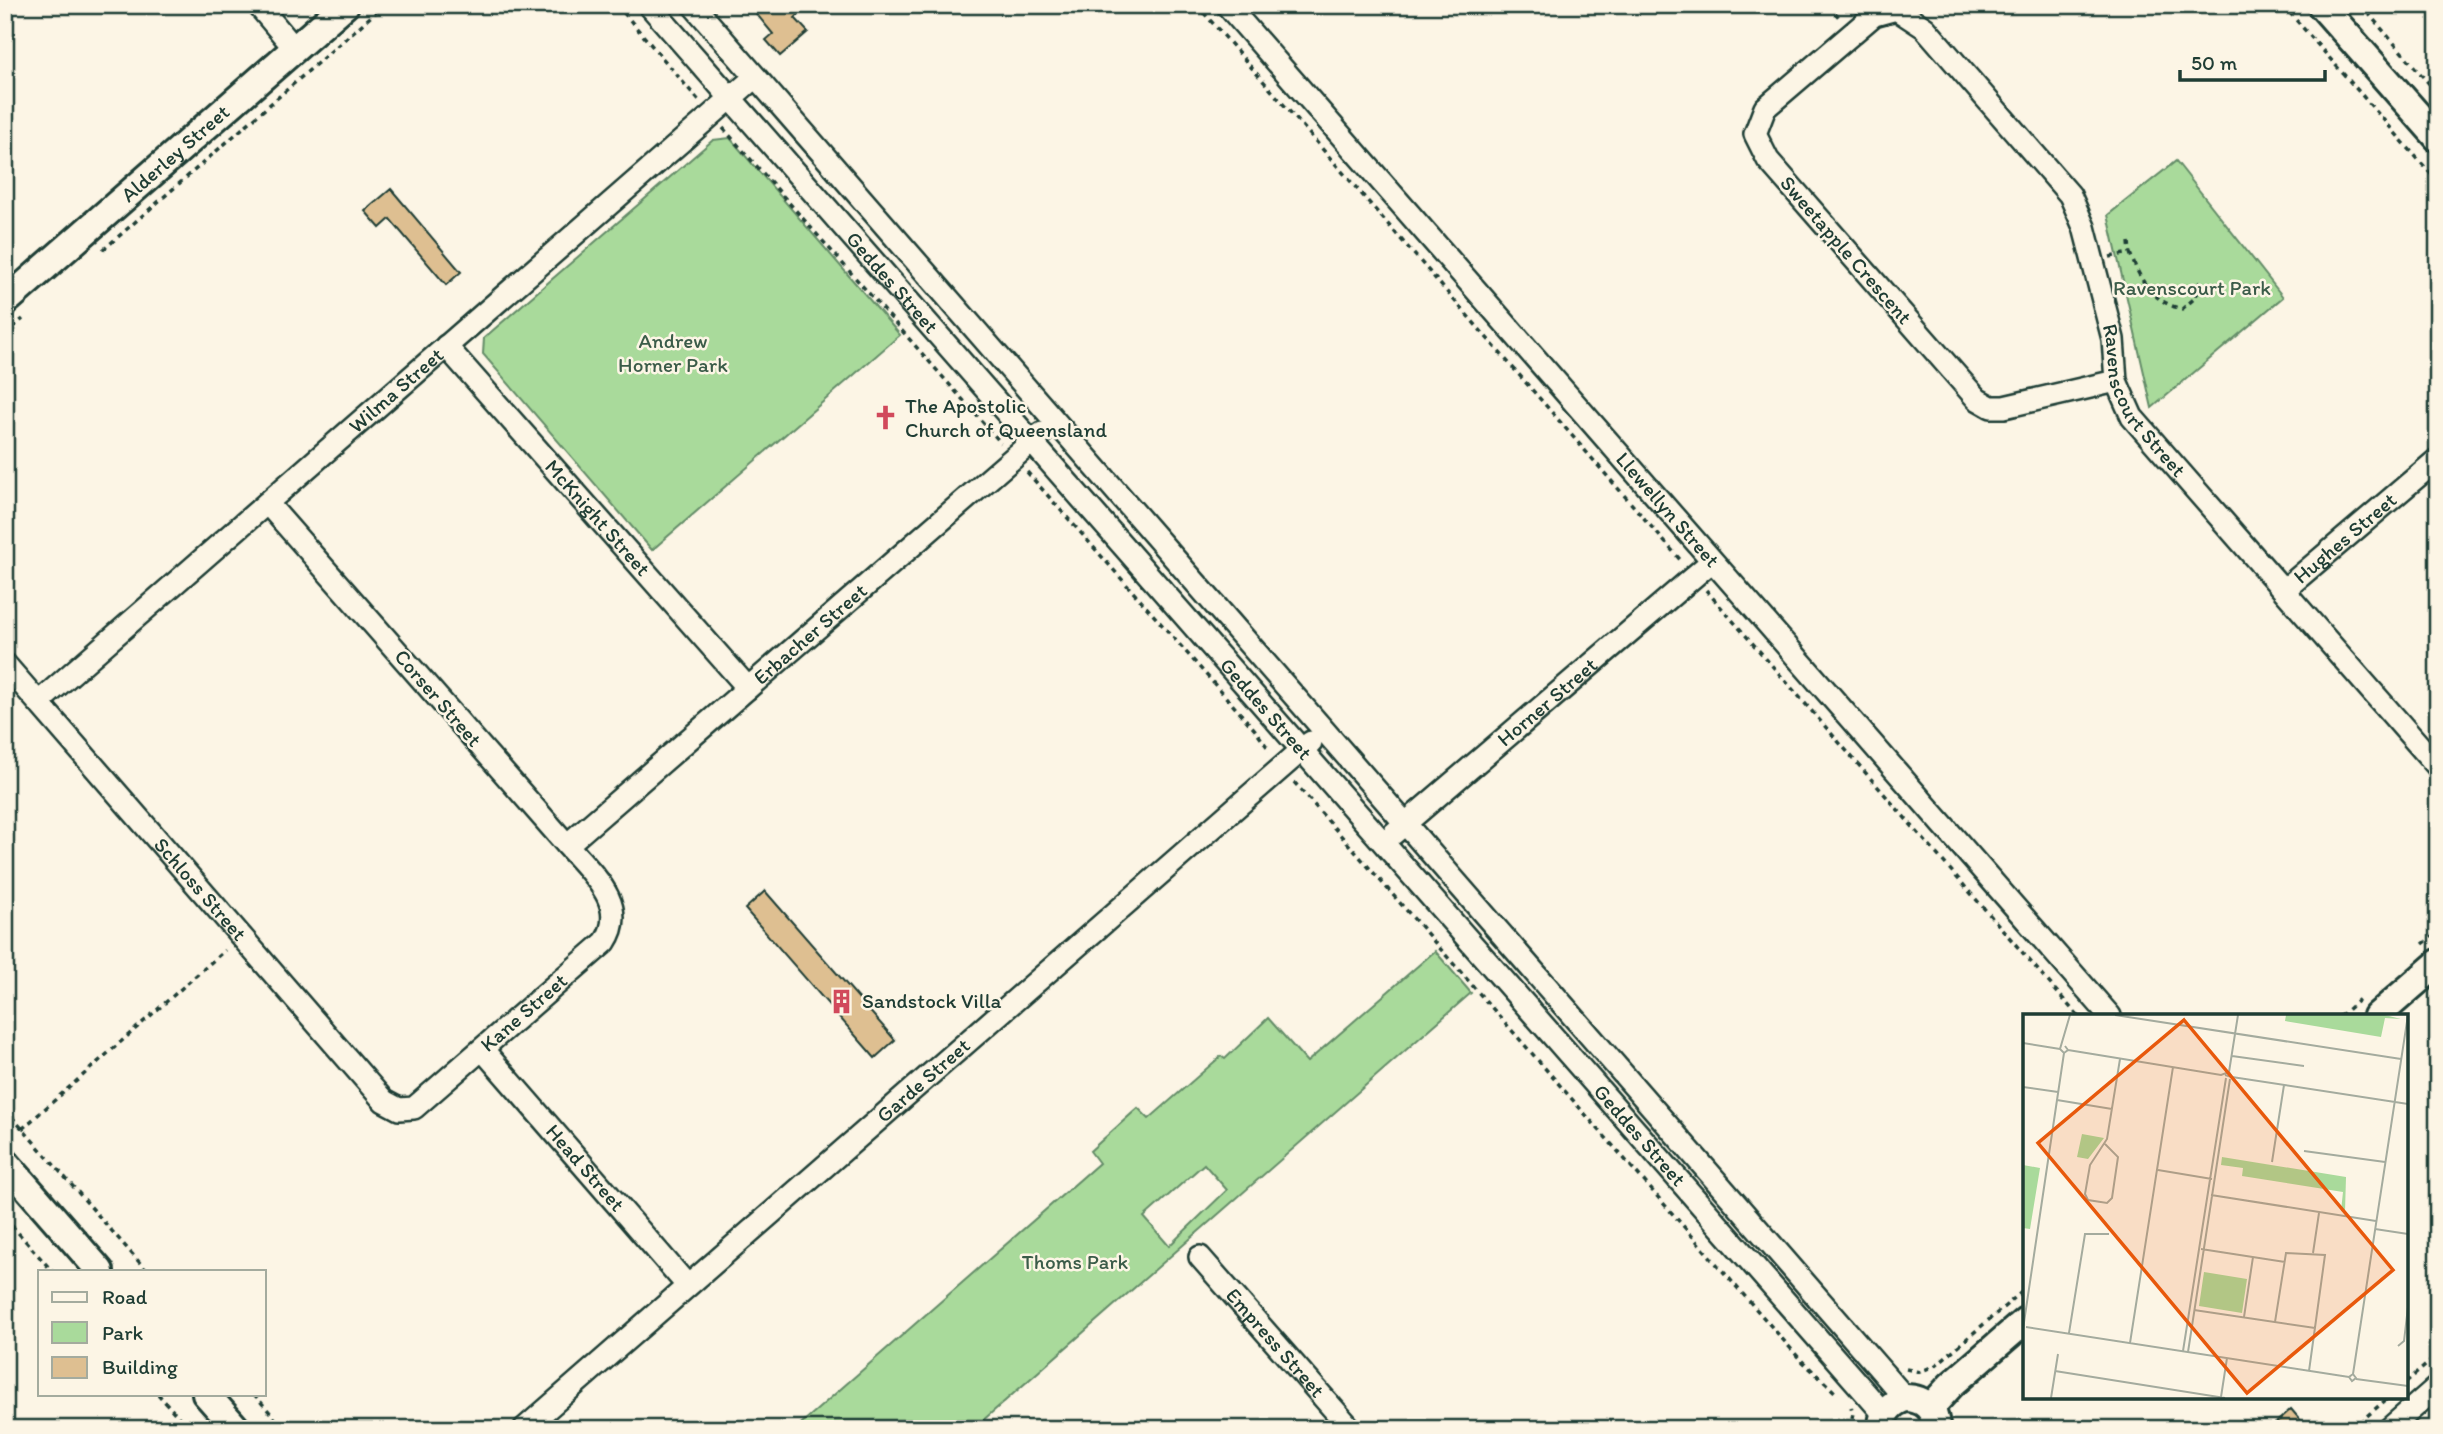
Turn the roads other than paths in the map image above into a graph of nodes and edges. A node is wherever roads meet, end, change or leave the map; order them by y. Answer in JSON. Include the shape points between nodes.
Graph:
{"nodes":[{"id":1,"x":258,"y":5,"type":"edge"},
{"id":2,"x":345,"y":5,"type":"edge"},
{"id":3,"x":649,"y":5,"type":"edge"},
{"id":4,"x":693,"y":5,"type":"edge"},
{"id":5,"x":1227,"y":5,"type":"edge"},
{"id":6,"x":2321,"y":5,"type":"edge"},
{"id":7,"x":1896,"y":9,"type":"joint"},
{"id":8,"x":295,"y":48,"type":"junction"},
{"id":9,"x":755,"y":77,"type":"junction"},
{"id":10,"x":731,"y":99,"type":"junction"},
{"id":11,"x":2438,"y":138,"type":"edge"},
{"id":12,"x":16,"y":309,"type":"edge"},
{"id":13,"x":446,"y":346,"type":"junction"},
{"id":14,"x":2116,"y":381,"type":"junction"},
{"id":15,"x":1055,"y":422,"type":"junction"},
{"id":16,"x":1033,"y":442,"type":"junction"},
{"id":17,"x":2438,"y":459,"type":"edge"},
{"id":18,"x":267,"y":503,"type":"junction"},
{"id":19,"x":1711,"y":562,"type":"junction"},
{"id":20,"x":2284,"y":590,"type":"junction"},
{"id":21,"x":5,"y":664,"type":"edge"},
{"id":22,"x":748,"y":688,"type":"junction"},
{"id":23,"x":39,"y":702,"type":"junction"},
{"id":24,"x":1324,"y":731,"type":"junction"},
{"id":25,"x":1302,"y":750,"type":"junction"},
{"id":26,"x":2438,"y":767,"type":"edge"},
{"id":27,"x":1404,"y":825,"type":"junction"},
{"id":28,"x":1383,"y":843,"type":"junction"},
{"id":29,"x":567,"y":845,"type":"junction"},
{"id":30,"x":607,"y":894,"type":"joint"},
{"id":31,"x":2438,"y":964,"type":"edge"},
{"id":32,"x":2108,"y":1014,"type":"edge"},
{"id":33,"x":2379,"y":1014,"type":"edge"},
{"id":34,"x":483,"y":1050,"type":"junction"},
{"id":35,"x":400,"y":1110,"type":"joint"},
{"id":36,"x":5,"y":1162,"type":"edge"},
{"id":37,"x":1708,"y":1173,"type":"junction"},
{"id":38,"x":1688,"y":1191,"type":"junction"},
{"id":39,"x":1200,"y":1257,"type":"dead end"},
{"id":40,"x":99,"y":1270,"type":"edge"},
{"id":41,"x":687,"y":1285,"type":"junction"},
{"id":42,"x":2023,"y":1323,"type":"edge"},
{"id":43,"x":2438,"y":1386,"type":"edge"},
{"id":44,"x":208,"y":1396,"type":"edge"},
{"id":45,"x":1905,"y":1398,"type":"junction"},
{"id":46,"x":1933,"y":1418,"type":"edge"},
{"id":47,"x":1883,"y":1421,"type":"edge"},
{"id":48,"x":237,"y":1429,"type":"edge"},
{"id":49,"x":524,"y":1429,"type":"edge"},
{"id":50,"x":1351,"y":1429,"type":"edge"},
{"id":51,"x":2389,"y":1429,"type":"edge"}],
"edges":[{"from":1,"to":8,"type":"street"},
{"from":2,"to":8,"type":"street","name":"Alderley Street"},
{"from":3,"to":10,"type":"street","name":"Geddes Street"},
{"from":4,"to":9,"type":"street","name":"Geddes Street"},
{"from":5,"to":19,"type":"street","name":"Llewellyn Street"},
{"from":6,"to":11,"type":"street"},
{"from":7,"to":14,"type":"street","name":"Ravenscourt Street","via":[[1925,28],[2070,195],[2084,227],[2113,339]]},
{"from":7,"to":14,"type":"street","name":"Sweetapple Crescent","via":[[1874,15],[1765,108],[1755,134],[1768,160],[1977,399],[1991,407],[2004,407]]},
{"from":8,"to":12,"type":"street","name":"Alderley Street"},
{"from":9,"to":10,"type":"street","name":"Wilma Street"},
{"from":9,"to":15,"type":"street","name":"Geddes Street"},
{"from":10,"to":13,"type":"street","name":"Wilma Street"},
{"from":10,"to":16,"type":"street","name":"Geddes Street"},
{"from":13,"to":18,"type":"street","name":"Wilma Street"},
{"from":13,"to":22,"type":"street","name":"McKnight Street"},
{"from":14,"to":20,"type":"street","name":"Ravenscourt Street","via":[[2132,417]]},
{"from":15,"to":16,"type":"street","name":"Erbacher Street"},
{"from":15,"to":24,"type":"street","name":"Geddes Street"},
{"from":16,"to":22,"type":"street","name":"Erbacher Street"},
{"from":16,"to":25,"type":"street","name":"Geddes Street"},
{"from":17,"to":20,"type":"street","name":"Hughes Street"},
{"from":18,"to":23,"type":"street","name":"Wilma Street"},
{"from":18,"to":29,"type":"street","name":"Corser Street"},
{"from":19,"to":27,"type":"street","name":"Horner Street"},
{"from":19,"to":32,"type":"street","name":"Llewellyn Street"},
{"from":20,"to":26,"type":"street","name":"Ravenscourt Street"},
{"from":21,"to":23,"type":"street","name":"Schloss Street"},
{"from":22,"to":29,"type":"street","name":"Erbacher Street"},
{"from":23,"to":35,"type":"street","name":"Schloss Street","via":[[384,1101]]},
{"from":24,"to":25,"type":"street","name":"Garde Street"},
{"from":24,"to":27,"type":"street","name":"Geddes Street"},
{"from":25,"to":28,"type":"street","name":"Geddes Street"},
{"from":25,"to":41,"type":"street","name":"Garde Street"},
{"from":27,"to":28,"type":"street","name":"Horner Street"},
{"from":27,"to":37,"type":"street","name":"Geddes Street"},
{"from":28,"to":38,"type":"street","name":"Geddes Street"},
{"from":29,"to":30,"type":"street","name":"Corser Street"},
{"from":30,"to":34,"type":"street","name":"Kane Street","via":[[614,920],[606,942]]},
{"from":31,"to":33,"type":"street"},
{"from":34,"to":35,"type":"street","name":"Kane Street","via":[[421,1103]]},
{"from":34,"to":41,"type":"street","name":"Head Street"},
{"from":36,"to":40,"type":"street"},
{"from":37,"to":38,"type":"street"},
{"from":37,"to":45,"type":"street","name":"Geddes Street"},
{"from":38,"to":47,"type":"street","name":"Geddes Street"},
{"from":39,"to":50,"type":"street","name":"Empress Street"},
{"from":41,"to":49,"type":"street","name":"Garde Street"},
{"from":42,"to":46,"type":"street","via":[[1951,1385]]},
{"from":43,"to":51,"type":"street"},
{"from":44,"to":48,"type":"street"},
{"from":45,"to":46,"type":"street","via":[[1919,1400]]},
{"from":45,"to":47,"type":"street","via":[[1897,1401]]}]}
